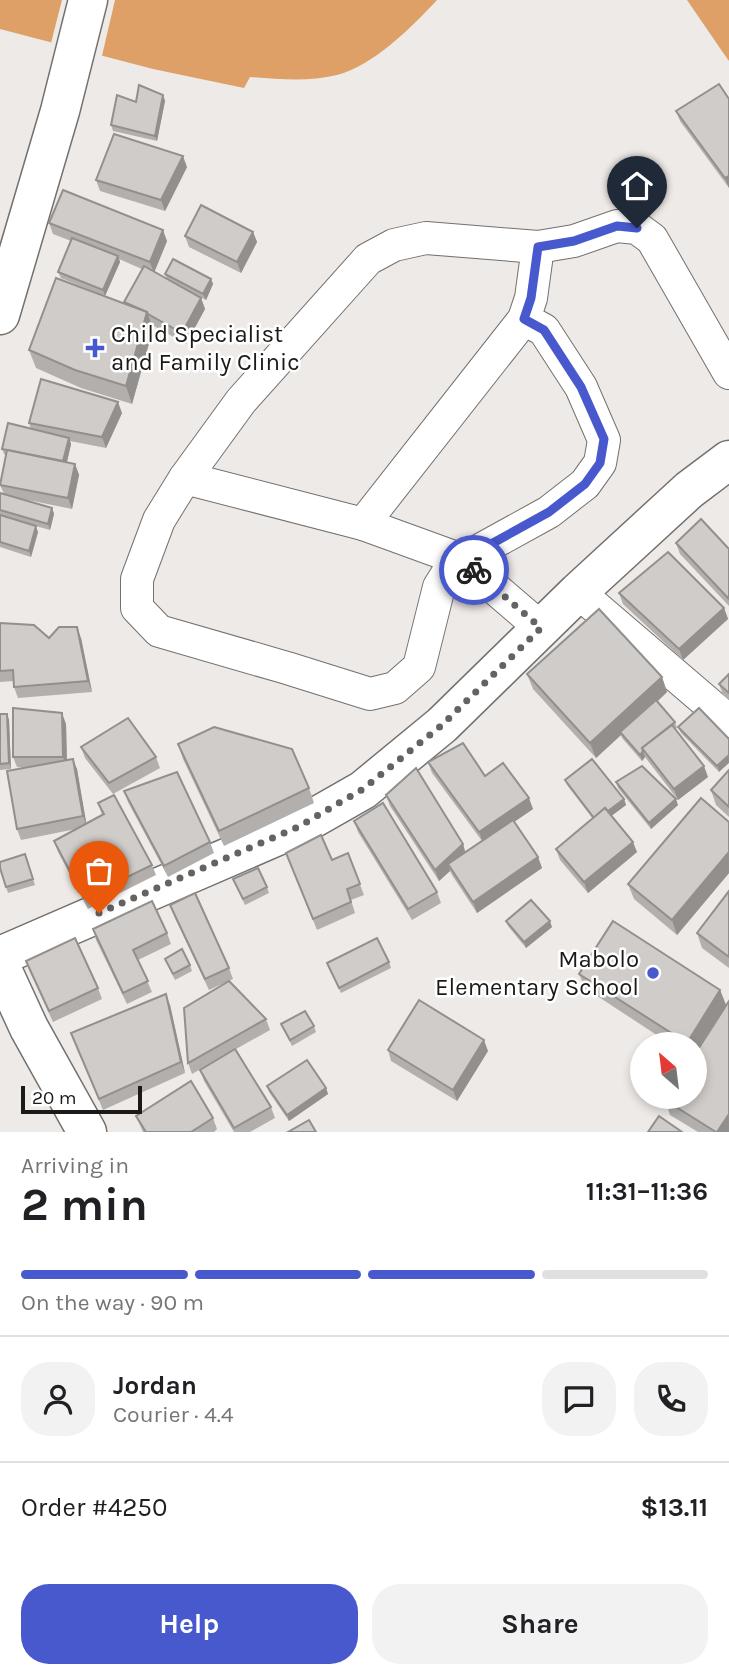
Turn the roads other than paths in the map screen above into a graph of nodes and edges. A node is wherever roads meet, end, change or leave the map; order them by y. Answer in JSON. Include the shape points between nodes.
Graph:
{"nodes":[{"id":1,"x":88,"y":0,"type":"edge"},
{"id":2,"x":538,"y":247,"type":"junction"},
{"id":3,"x":0,"y":314,"type":"edge"},
{"id":4,"x":524,"y":319,"type":"junction"},
{"id":5,"x":729,"y":373,"type":"edge"},
{"id":6,"x":729,"y":460,"type":"edge"},
{"id":7,"x":185,"y":478,"type":"junction"},
{"id":8,"x":363,"y":524,"type":"junction"},
{"id":9,"x":462,"y":560,"type":"junction"},
{"id":10,"x":578,"y":592,"type":"junction"},
{"id":11,"x":541,"y":628,"type":"junction"},
{"id":12,"x":729,"y":721,"type":"edge"},
{"id":13,"x":0,"y":956,"type":"edge"},
{"id":14,"x":0,"y":965,"type":"edge"},
{"id":15,"x":87,"y":1132,"type":"edge"}],
"edges":[{"from":1,"to":3,"type":"street"},
{"from":2,"to":4,"type":"street"},
{"from":2,"to":5,"type":"street","via":[[617,226],[637,228],[652,239]]},
{"from":2,"to":7,"type":"street","via":[[426,239],[394,244],[368,259],[241,401]]},
{"from":4,"to":8,"type":"street"},
{"from":4,"to":9,"type":"street","via":[[544,330],[581,387],[604,439],[600,463],[585,484],[549,512]]},
{"from":6,"to":10,"type":"street","via":[[689,490]]},
{"from":7,"to":8,"type":"street"},
{"from":7,"to":9,"type":"street","via":[[159,520],[137,579],[137,608],[159,631],[370,694],[395,688],[419,667],[439,587]]},
{"from":8,"to":9,"type":"street"},
{"from":9,"to":11,"type":"street"},
{"from":10,"to":11,"type":"street"},
{"from":10,"to":12,"type":"street"},
{"from":11,"to":13,"type":"street","via":[[442,725],[363,789],[298,827]]},
{"from":14,"to":15,"type":"street"}]}
